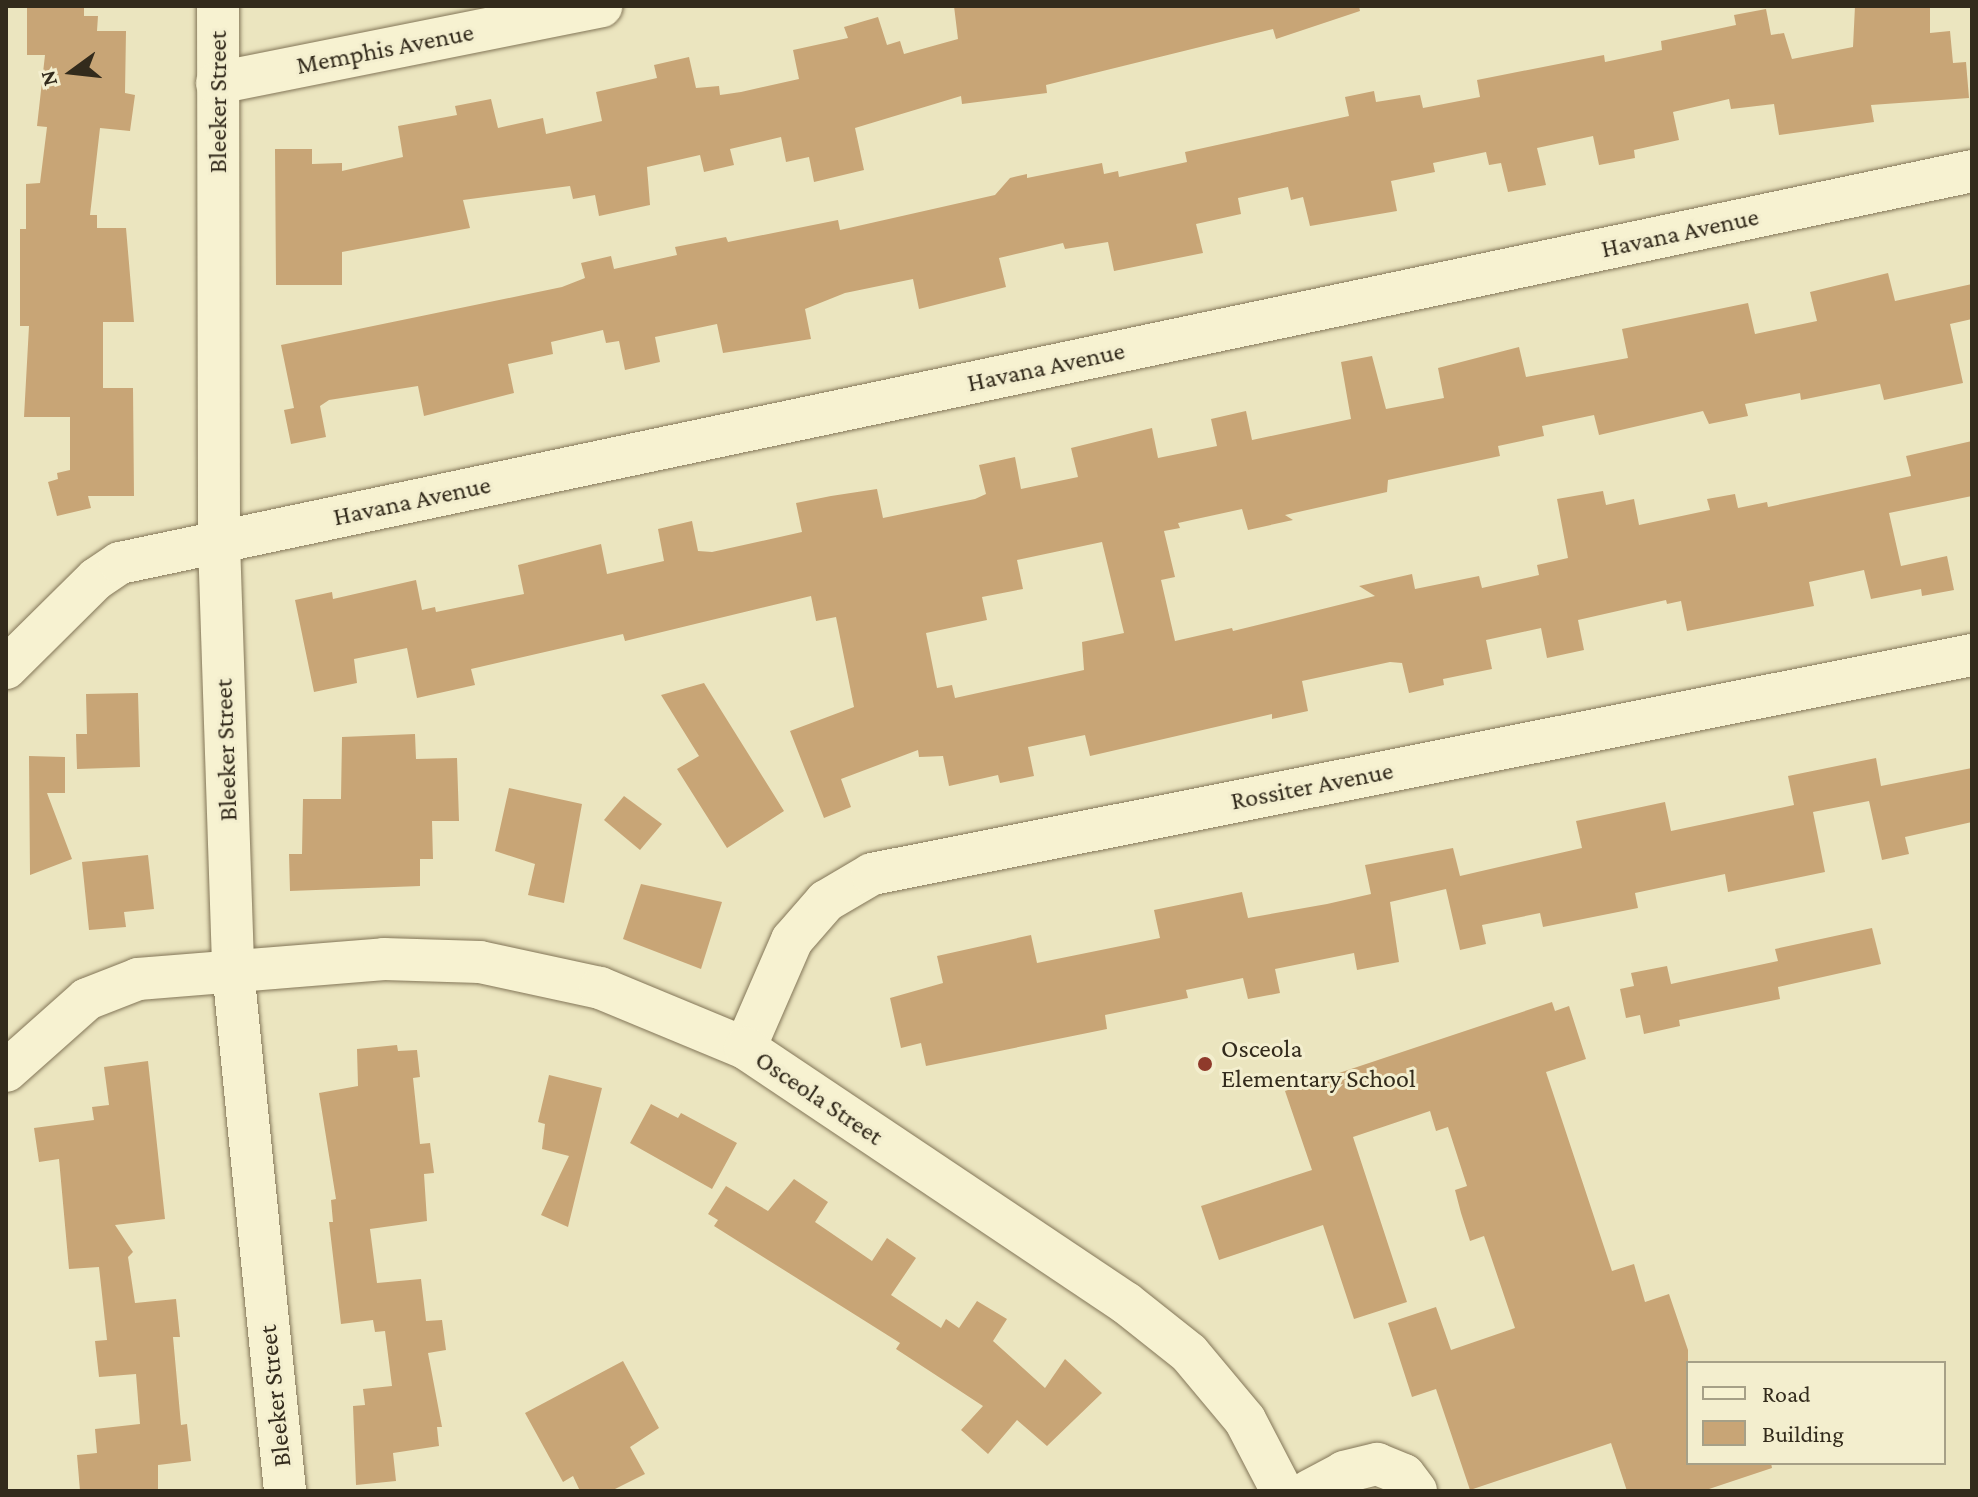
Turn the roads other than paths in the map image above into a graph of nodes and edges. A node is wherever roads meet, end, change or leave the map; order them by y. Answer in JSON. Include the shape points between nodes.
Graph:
{"nodes":[{"id":1,"x":218,"y":6,"type":"edge"},
{"id":2,"x":601,"y":6,"type":"edge"},
{"id":3,"x":217,"y":83,"type":"junction"},
{"id":4,"x":1972,"y":171,"type":"edge"},
{"id":5,"x":219,"y":542,"type":"junction"},
{"id":6,"x":1972,"y":655,"type":"edge"},
{"id":7,"x":6,"y":668,"type":"edge"},
{"id":8,"x":233,"y":970,"type":"junction"},
{"id":9,"x":745,"y":1048,"type":"junction"},
{"id":10,"x":6,"y":1071,"type":"edge"},
{"id":11,"x":285,"y":1491,"type":"edge"},
{"id":12,"x":1282,"y":1491,"type":"edge"},
{"id":13,"x":1309,"y":1491,"type":"edge"},
{"id":14,"x":1416,"y":1491,"type":"edge"}],
"edges":[{"from":1,"to":3,"type":"street","name":"Bleeker Street"},
{"from":2,"to":3,"type":"street","name":"Memphis Avenue"},
{"from":3,"to":5,"type":"street","name":"Bleeker Street"},
{"from":4,"to":5,"type":"street","name":"Havana Avenue"},
{"from":5,"to":7,"type":"street","name":"Havana Avenue","via":[[120,563],[96,579]]},
{"from":5,"to":8,"type":"street","name":"Bleeker Street"},
{"from":6,"to":9,"type":"street","name":"Rossiter Avenue","via":[[872,874],[826,901],[792,940]]},
{"from":8,"to":9,"type":"street","name":"Osceola Street","via":[[384,959],[480,962],[600,988]]},
{"from":8,"to":10,"type":"street","name":"Osceola Street","via":[[138,979],[87,999]]},
{"from":8,"to":11,"type":"street","name":"Bleeker Street"},
{"from":9,"to":12,"type":"street","name":"Osceola Street","via":[[1126,1303],[1189,1353],[1245,1420]]},
{"from":13,"to":14,"type":"street","via":[[1344,1472],[1377,1464],[1404,1475]]}]}
